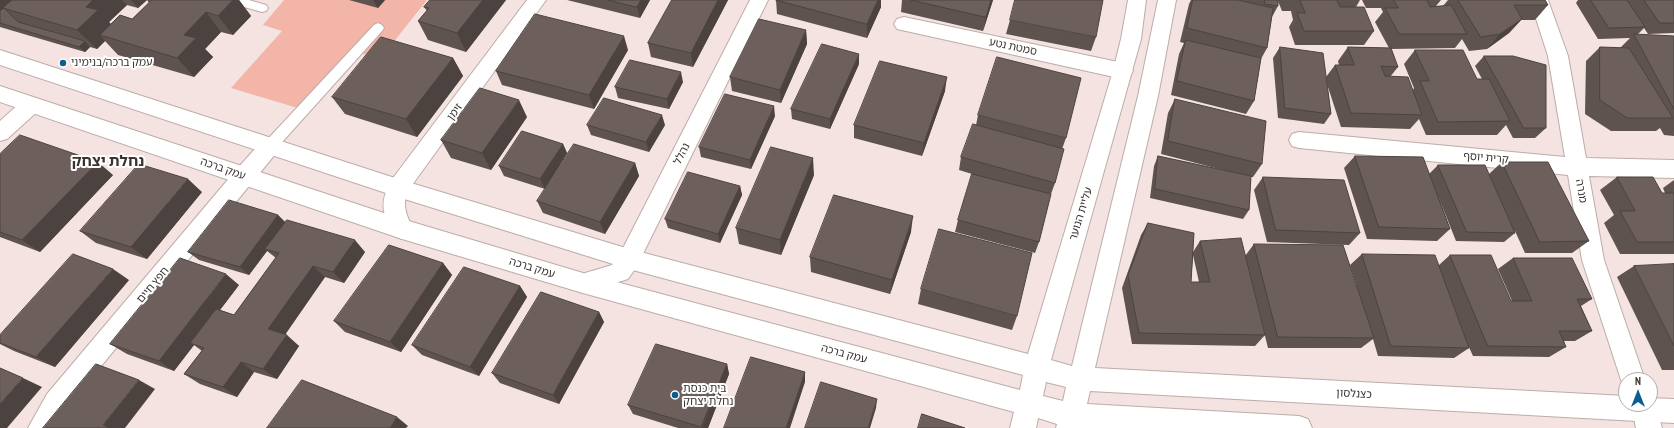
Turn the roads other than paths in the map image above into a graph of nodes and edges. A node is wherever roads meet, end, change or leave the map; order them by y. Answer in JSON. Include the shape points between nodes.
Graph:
{"nodes":[{"id":1,"x":234,"y":0,"type":"edge"},
{"id":2,"x":537,"y":0,"type":"edge"},
{"id":3,"x":759,"y":0,"type":"edge"},
{"id":4,"x":1136,"y":0,"type":"edge"},
{"id":5,"x":1167,"y":0,"type":"edge"},
{"id":6,"x":1539,"y":0,"type":"edge"},
{"id":7,"x":262,"y":8,"type":"dead end"},
{"id":8,"x":904,"y":24,"type":"dead end"},
{"id":9,"x":378,"y":28,"type":"dead end"},
{"id":10,"x":0,"y":58,"type":"edge"},
{"id":11,"x":1123,"y":71,"type":"junction"},
{"id":12,"x":0,"y":94,"type":"edge"},
{"id":13,"x":31,"y":104,"type":"junction"},
{"id":14,"x":0,"y":133,"type":"edge"},
{"id":15,"x":1299,"y":140,"type":"dead end"},
{"id":16,"x":270,"y":146,"type":"junction"},
{"id":17,"x":1577,"y":167,"type":"junction"},
{"id":18,"x":1674,"y":169,"type":"edge"},
{"id":19,"x":244,"y":176,"type":"junction"},
{"id":20,"x":398,"y":188,"type":"junction"},
{"id":21,"x":402,"y":230,"type":"junction"},
{"id":22,"x":629,"y":259,"type":"junction"},
{"id":23,"x":583,"y":283,"type":"junction"},
{"id":24,"x":1036,"y":369,"type":"junction"},
{"id":25,"x":1630,"y":372,"type":"edge"},
{"id":26,"x":1079,"y":379,"type":"junction"},
{"id":27,"x":1028,"y":404,"type":"junction"},
{"id":28,"x":1674,"y":411,"type":"edge"},
{"id":29,"x":1645,"y":414,"type":"edge"},
{"id":30,"x":1070,"y":422,"type":"edge"},
{"id":31,"x":41,"y":428,"type":"edge"},
{"id":32,"x":1023,"y":428,"type":"edge"},
{"id":33,"x":1300,"y":428,"type":"edge"}],
"edges":[{"from":1,"to":7,"type":"lane"},
{"from":2,"to":20,"type":"street","name":"זימן"},
{"from":3,"to":22,"type":"street","name":"נהלל"},
{"from":4,"to":11,"type":"street","name":"עליית הנוער","via":[[1131,40]]},
{"from":5,"to":26,"type":"street","via":[[1148,96]]},
{"from":6,"to":17,"type":"street","name":"מנרה","via":[[1558,56]]},
{"from":8,"to":11,"type":"street","name":"סמטת נטע"},
{"from":9,"to":16,"type":"lane"},
{"from":10,"to":16,"type":"street"},
{"from":11,"to":24,"type":"street","name":"עליית הנוער"},
{"from":12,"to":13,"type":"street","name":"עמק ברכה"},
{"from":13,"to":14,"type":"street"},
{"from":13,"to":19,"type":"street","name":"עמק ברכה"},
{"from":15,"to":17,"type":"street","name":"קרית יוסף"},
{"from":16,"to":19,"type":"street","name":"חפץ חיים"},
{"from":16,"to":20,"type":"street"},
{"from":17,"to":18,"type":"street","name":"קרית יוסף"},
{"from":17,"to":25,"type":"street","name":"מנרה","via":[[1593,260]]},
{"from":19,"to":21,"type":"street","name":"עמק ברכה"},
{"from":19,"to":31,"type":"street","name":"חפץ חיים","via":[[56,402]]},
{"from":20,"to":21,"type":"street","name":"זימן","via":[[393,201],[393,212]]},
{"from":20,"to":22,"type":"street"},
{"from":21,"to":23,"type":"street","name":"עמק ברכה"},
{"from":22,"to":23,"type":"street","name":"נהלל","via":[[620,272]]},
{"from":22,"to":24,"type":"street"},
{"from":23,"to":27,"type":"street","name":"עמק ברכה"},
{"from":24,"to":26,"type":"street","name":"כצנלסון"},
{"from":24,"to":27,"type":"street","name":"עליית הנוער"},
{"from":26,"to":29,"type":"street","name":"כצנלסון"},
{"from":26,"to":30,"type":"street"},
{"from":27,"to":30,"type":"street","name":"עמק ברכה"},
{"from":27,"to":32,"type":"street","name":"עליית הנוער"},
{"from":28,"to":29,"type":"street","name":"כצנלסון"},
{"from":30,"to":33,"type":"street"}]}
